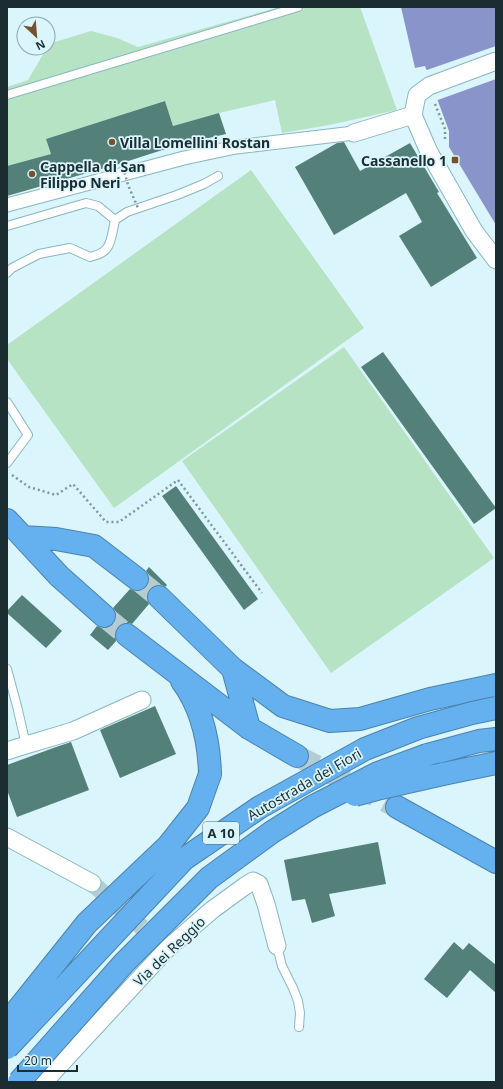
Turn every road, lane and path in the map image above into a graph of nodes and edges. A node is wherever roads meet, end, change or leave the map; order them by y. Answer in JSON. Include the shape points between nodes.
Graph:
{"nodes":[{"id":1,"x":298,"y":7,"type":"edge"},
{"id":2,"x":496,"y":61,"type":"edge"},
{"id":3,"x":432,"y":94,"type":"junction"},
{"id":4,"x":7,"y":96,"type":"edge"},
{"id":5,"x":413,"y":115,"type":"junction"},
{"id":6,"x":354,"y":133,"type":"joint"},
{"id":7,"x":442,"y":145,"type":"dead end"},
{"id":8,"x":122,"y":163,"type":"dead end"},
{"id":9,"x":218,"y":176,"type":"dead end"},
{"id":10,"x":7,"y":205,"type":"edge"},
{"id":11,"x":138,"y":208,"type":"junction"},
{"id":12,"x":115,"y":220,"type":"junction"},
{"id":13,"x":7,"y":226,"type":"edge"},
{"id":14,"x":496,"y":260,"type":"edge"},
{"id":15,"x":7,"y":273,"type":"edge"},
{"id":16,"x":7,"y":402,"type":"edge"},
{"id":17,"x":7,"y":463,"type":"edge"},
{"id":18,"x":7,"y":472,"type":"edge"},
{"id":19,"x":7,"y":520,"type":"edge"},
{"id":20,"x":23,"y":537,"type":"junction"},
{"id":21,"x":137,"y":579,"type":"tunnel mouth"},
{"id":22,"x":262,"y":593,"type":"dead end"},
{"id":23,"x":159,"y":596,"type":"tunnel mouth"},
{"id":24,"x":104,"y":616,"type":"tunnel mouth"},
{"id":25,"x":127,"y":635,"type":"tunnel mouth"},
{"id":26,"x":7,"y":669,"type":"edge"},
{"id":27,"x":233,"y":669,"type":"junction"},
{"id":28,"x":174,"y":670,"type":"junction"},
{"id":29,"x":496,"y":685,"type":"edge"},
{"id":30,"x":142,"y":700,"type":"dead end"},
{"id":31,"x":496,"y":708,"type":"edge"},
{"id":32,"x":249,"y":728,"type":"junction"},
{"id":33,"x":496,"y":739,"type":"edge"},
{"id":34,"x":26,"y":745,"type":"junction"},
{"id":35,"x":7,"y":751,"type":"edge"},
{"id":36,"x":297,"y":756,"type":"tunnel mouth"},
{"id":37,"x":496,"y":763,"type":"edge"},
{"id":38,"x":312,"y":807,"type":"junction"},
{"id":39,"x":396,"y":807,"type":"tunnel mouth"},
{"id":40,"x":7,"y":837,"type":"edge"},
{"id":41,"x":496,"y":862,"type":"edge"},
{"id":42,"x":92,"y":883,"type":"tunnel mouth"},
{"id":43,"x":277,"y":946,"type":"joint"},
{"id":44,"x":7,"y":1023,"type":"edge"},
{"id":45,"x":298,"y":1027,"type":"dead end"},
{"id":46,"x":7,"y":1048,"type":"edge"},
{"id":47,"x":19,"y":1082,"type":"edge"},
{"id":48,"x":44,"y":1082,"type":"edge"}],
"edges":[{"from":1,"to":4,"type":"lane"},
{"from":2,"to":3,"type":"street"},
{"from":3,"to":5,"type":"street","via":[[418,95]]},
{"from":3,"to":7,"type":"path","via":[[444,129],[445,141]]},
{"from":5,"to":6,"type":"street"},
{"from":5,"to":14,"type":"street","via":[[444,179],[474,231]]},
{"from":6,"to":10,"type":"street","via":[[236,147],[184,158]]},
{"from":8,"to":11,"type":"path","bridge":true},
{"from":9,"to":11,"type":"lane","via":[[178,195]]},
{"from":11,"to":12,"type":"lane"},
{"from":12,"to":13,"type":"lane","via":[[98,206],[86,203]]},
{"from":12,"to":15,"type":"lane","via":[[108,248],[100,254],[90,257],[70,248],[39,254]]},
{"from":16,"to":17,"type":"lane","via":[[28,435]]},
{"from":18,"to":22,"type":"path","via":[[29,487],[56,495],[73,484],[106,522],[119,522],[178,480]]},
{"from":19,"to":20,"type":"highway"},
{"from":20,"to":21,"type":"highway","via":[[56,539],[94,546]]},
{"from":20,"to":24,"type":"highway","via":[[59,576]]},
{"from":23,"to":27,"type":"highway"},
{"from":25,"to":28,"type":"highway"},
{"from":26,"to":34,"type":"lane"},
{"from":27,"to":29,"type":"highway","via":[[283,706],[330,721],[360,719],[430,699]]},
{"from":27,"to":32,"type":"highway"},
{"from":28,"to":32,"type":"highway"},
{"from":28,"to":44,"type":"highway","bridge":true,"via":[[192,698],[204,728],[210,774],[198,808],[168,846],[88,923]]},
{"from":30,"to":34,"type":"street","via":[[73,731]]},
{"from":31,"to":46,"type":"highway","name":"Autostrada dei Fiori","number":"A 10","bridge":true,"via":[[418,728],[364,749],[260,806],[184,859]]},
{"from":32,"to":36,"type":"highway"},
{"from":33,"to":38,"type":"highway","name":"Autostrada dei Fiori","number":"A 10","bridge":true,"via":[[427,755],[378,773]]},
{"from":34,"to":35,"type":"street"},
{"from":37,"to":38,"type":"highway","bridge":true,"via":[[381,788]]},
{"from":38,"to":47,"type":"highway","name":"Autostrada dei Fiori","number":"A 10","bridge":true,"via":[[272,832],[209,878],[124,963]]},
{"from":39,"to":41,"type":"highway"},
{"from":40,"to":42,"type":"street"},
{"from":43,"to":45,"type":"lane","via":[[282,966],[298,1001]]},
{"from":43,"to":48,"type":"street","name":"Via dei Reggio","via":[[259,884],[253,881],[212,910],[167,949]]}]}
